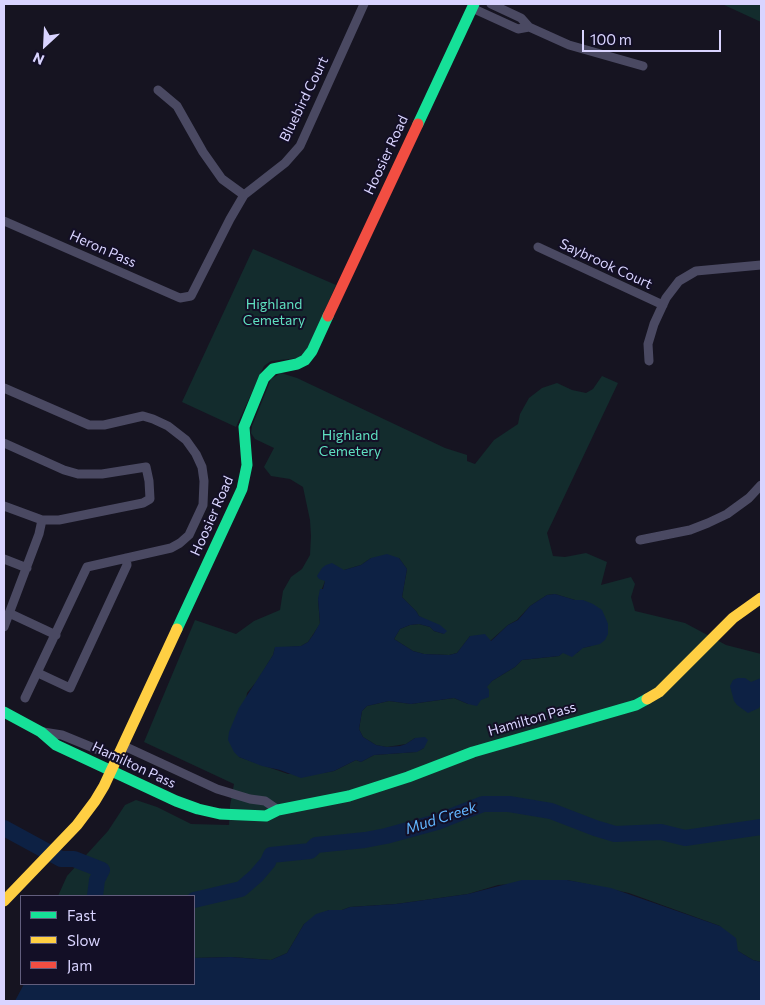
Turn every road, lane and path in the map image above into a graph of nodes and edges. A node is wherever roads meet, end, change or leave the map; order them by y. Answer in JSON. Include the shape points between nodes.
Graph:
{"nodes":[{"id":1,"x":364,"y":4,"type":"edge"},
{"id":2,"x":491,"y":4,"type":"edge"},
{"id":3,"x":473,"y":6,"type":"edge"},
{"id":4,"x":529,"y":27,"type":"junction"},
{"id":5,"x":643,"y":66,"type":"dead end"},
{"id":6,"x":158,"y":90,"type":"dead end"},
{"id":7,"x":244,"y":195,"type":"junction"},
{"id":8,"x":4,"y":221,"type":"edge"},
{"id":9,"x":538,"y":247,"type":"dead end"},
{"id":10,"x":761,"y":265,"type":"edge"},
{"id":11,"x":192,"y":296,"type":"joint"},
{"id":12,"x":663,"y":305,"type":"junction"},
{"id":13,"x":649,"y":361,"type":"dead end"},
{"id":14,"x":4,"y":388,"type":"edge"},
{"id":15,"x":4,"y":443,"type":"edge"},
{"id":16,"x":761,"y":485,"type":"edge"},
{"id":17,"x":4,"y":506,"type":"edge"},
{"id":18,"x":42,"y":520,"type":"junction"},
{"id":19,"x":640,"y":540,"type":"dead end"},
{"id":20,"x":126,"y":558,"type":"junction"},
{"id":21,"x":4,"y":559,"type":"edge"},
{"id":22,"x":26,"y":568,"type":"junction"},
{"id":23,"x":761,"y":598,"type":"edge"},
{"id":24,"x":9,"y":614,"type":"junction"},
{"id":25,"x":4,"y":627,"type":"edge"},
{"id":26,"x":56,"y":635,"type":"junction"},
{"id":27,"x":38,"y":673,"type":"junction"},
{"id":28,"x":25,"y":698,"type":"dead end"},
{"id":29,"x":4,"y":712,"type":"edge"},
{"id":30,"x":41,"y":732,"type":"junction"},
{"id":31,"x":124,"y":746,"type":"junction"},
{"id":32,"x":118,"y":758,"type":"junction"},
{"id":33,"x":111,"y":772,"type":"junction"},
{"id":34,"x":278,"y":810,"type":"junction"},
{"id":35,"x":4,"y":901,"type":"edge"}],
"edges":[{"from":1,"to":7,"type":"street","name":"Bluebird Court","via":[[300,146],[285,163]]},
{"from":2,"to":4,"type":"street","via":[[521,18]]},
{"from":3,"to":4,"type":"street","via":[[518,29]]},
{"from":3,"to":31,"type":"street","name":"Hoosier Road","via":[[312,351],[305,360],[273,369],[264,378],[244,427],[247,465],[242,489]]},
{"from":4,"to":5,"type":"street","via":[[569,45]]},
{"from":6,"to":7,"type":"street","via":[[177,106],[222,179]]},
{"from":7,"to":11,"type":"street","name":"Bluebird Court"},
{"from":8,"to":11,"type":"street","name":"Heron Pass","via":[[180,298]]},
{"from":9,"to":12,"type":"street","name":"Saybrook Court"},
{"from":10,"to":12,"type":"street","via":[[696,271],[679,281]]},
{"from":12,"to":13,"type":"street","via":[[649,339]]},
{"from":14,"to":20,"type":"street","via":[[89,425],[143,416],[168,426],[186,440],[202,467],[205,493],[204,505],[189,535],[171,548]]},
{"from":15,"to":18,"type":"street","via":[[78,474],[146,467],[150,499],[143,503],[59,520]]},
{"from":16,"to":19,"type":"street","via":[[727,514],[708,523]]},
{"from":17,"to":18,"type":"street"},
{"from":18,"to":22,"type":"street"},
{"from":20,"to":26,"type":"street","via":[[87,567]]},
{"from":20,"to":27,"type":"street","via":[[127,565],[70,688]]},
{"from":21,"to":22,"type":"street"},
{"from":22,"to":24,"type":"street"},
{"from":23,"to":34,"type":"street","name":"Hamilton Pass","via":[[733,618],[659,692],[636,705],[472,752],[349,796]]},
{"from":24,"to":25,"type":"street"},
{"from":24,"to":26,"type":"street"},
{"from":26,"to":27,"type":"street"},
{"from":27,"to":28,"type":"street"},
{"from":29,"to":30,"type":"street","name":"Hamilton Pass"},
{"from":30,"to":32,"type":"street","name":"Hamilton Pass","via":[[62,734]]},
{"from":30,"to":33,"type":"street","name":"Hamilton Pass","via":[[56,745]]},
{"from":31,"to":32,"type":"street","name":"Hoosier Road"},
{"from":31,"to":34,"type":"street","name":"Hamilton Pass","via":[[217,789],[265,801]]},
{"from":32,"to":33,"type":"street","name":"Hoosier Road"},
{"from":33,"to":34,"type":"street","name":"Hamilton Pass","via":[[198,809],[239,816],[266,816]]},
{"from":33,"to":35,"type":"street","name":"Hoosier Road","via":[[77,825]]}]}
